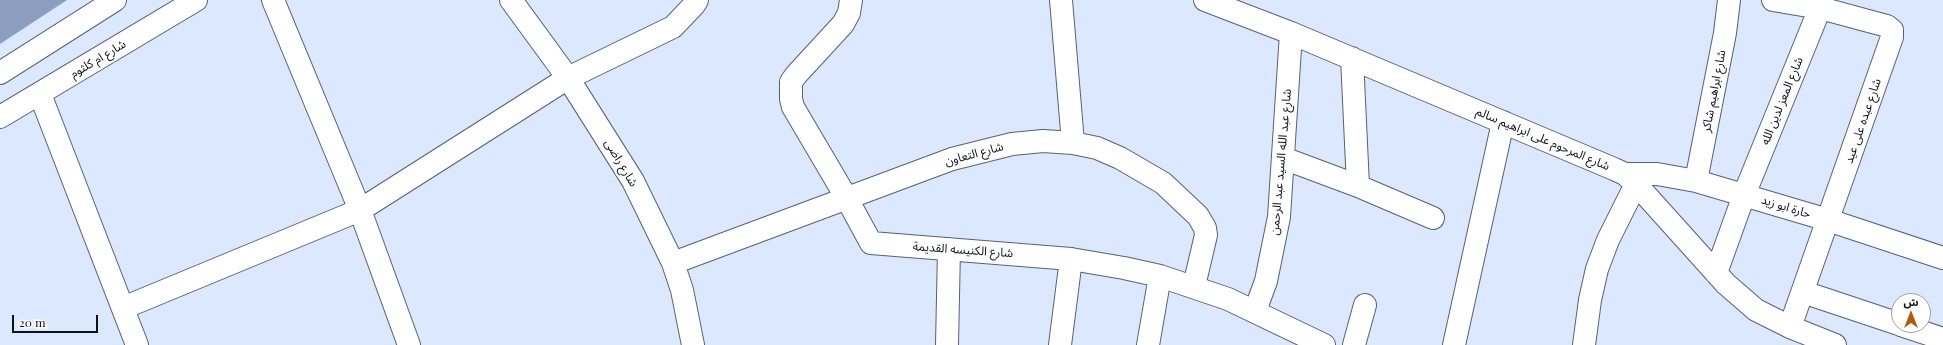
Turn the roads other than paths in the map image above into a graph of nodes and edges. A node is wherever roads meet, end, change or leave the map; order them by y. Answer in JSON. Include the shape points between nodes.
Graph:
{"nodes":[{"id":1,"x":115,"y":0,"type":"edge"},
{"id":2,"x":196,"y":0,"type":"edge"},
{"id":3,"x":273,"y":0,"type":"edge"},
{"id":4,"x":511,"y":0,"type":"edge"},
{"id":5,"x":697,"y":0,"type":"edge"},
{"id":6,"x":851,"y":0,"type":"edge"},
{"id":7,"x":1061,"y":0,"type":"edge"},
{"id":8,"x":1205,"y":0,"type":"edge"},
{"id":9,"x":1729,"y":0,"type":"edge"},
{"id":10,"x":1773,"y":0,"type":"edge"},
{"id":11,"x":1820,"y":8,"type":"junction"},
{"id":12,"x":1291,"y":33,"type":"junction"},
{"id":13,"x":1352,"y":58,"type":"junction"},
{"id":14,"x":0,"y":73,"type":"edge"},
{"id":15,"x":568,"y":78,"type":"junction"},
{"id":16,"x":40,"y":94,"type":"junction"},
{"id":17,"x":0,"y":117,"type":"edge"},
{"id":18,"x":1503,"y":122,"type":"junction"},
{"id":19,"x":1074,"y":143,"type":"junction"},
{"id":20,"x":1284,"y":158,"type":"junction"},
{"id":21,"x":1630,"y":179,"type":"junction"},
{"id":22,"x":1696,"y":181,"type":"junction"},
{"id":23,"x":1358,"y":186,"type":"junction"},
{"id":24,"x":1744,"y":195,"type":"junction"},
{"id":25,"x":846,"y":197,"type":"junction"},
{"id":26,"x":360,"y":210,"type":"junction"},
{"id":27,"x":1433,"y":218,"type":"dead end"},
{"id":28,"x":1828,"y":220,"type":"junction"},
{"id":29,"x":949,"y":249,"type":"junction"},
{"id":30,"x":1071,"y":258,"type":"junction"},
{"id":31,"x":1943,"y":258,"type":"edge"},
{"id":32,"x":673,"y":263,"type":"junction"},
{"id":33,"x":1716,"y":273,"type":"junction"},
{"id":34,"x":1160,"y":276,"type":"junction"},
{"id":35,"x":1194,"y":286,"type":"junction"},
{"id":36,"x":1803,"y":292,"type":"junction"},
{"id":37,"x":1365,"y":304,"type":"dead end"},
{"id":38,"x":123,"y":308,"type":"junction"},
{"id":39,"x":1255,"y":311,"type":"junction"},
{"id":40,"x":1891,"y":322,"type":"edge"},
{"id":41,"x":1790,"y":328,"type":"junction"},
{"id":42,"x":1925,"y":333,"type":"edge"},
{"id":43,"x":1943,"y":339,"type":"edge"},
{"id":44,"x":137,"y":345,"type":"edge"},
{"id":45,"x":409,"y":345,"type":"edge"},
{"id":46,"x":693,"y":345,"type":"edge"},
{"id":47,"x":947,"y":345,"type":"edge"},
{"id":48,"x":1060,"y":345,"type":"edge"},
{"id":49,"x":1148,"y":345,"type":"edge"},
{"id":50,"x":1324,"y":345,"type":"edge"},
{"id":51,"x":1354,"y":345,"type":"edge"},
{"id":52,"x":1454,"y":345,"type":"edge"},
{"id":53,"x":1584,"y":345,"type":"edge"},
{"id":54,"x":1835,"y":345,"type":"edge"}],
"edges":[{"from":1,"to":14,"type":"main road"},
{"from":2,"to":16,"type":"main road","name":"شارع ام كلثوم"},
{"from":3,"to":26,"type":"main road"},
{"from":4,"to":15,"type":"main road","name":"شارع راضى"},
{"from":5,"to":15,"type":"main road","via":[[673,27]]},
{"from":6,"to":25,"type":"main road","name":"شارع الكنيسه القديمة","via":[[843,24],[796,75],[790,90],[793,107]]},
{"from":7,"to":19,"type":"main road"},
{"from":8,"to":12,"type":"main road","name":"شارع المرحوم على ابراهيم سالم"},
{"from":9,"to":22,"type":"main road","name":"شارع ابراهيم شاكر"},
{"from":10,"to":11,"type":"main road","name":"شارع عبده على عيد"},
{"from":11,"to":24,"type":"main road","name":"شارع المعز لدين الله"},
{"from":11,"to":28,"type":"main road","name":"شارع عبده على عيد","via":[[1887,26],[1892,30],[1892,37]]},
{"from":12,"to":13,"type":"main road","name":"شارع المرحوم على ابراهيم سالم"},
{"from":12,"to":20,"type":"main road","name":"شارع عبد الله السيد عبد الرحمن"},
{"from":13,"to":18,"type":"main road","name":"شارع المرحوم على ابراهيم سالم"},
{"from":13,"to":23,"type":"main road"},
{"from":15,"to":26,"type":"main road"},
{"from":15,"to":32,"type":"main road","name":"شارع راضى","via":[[633,182]]},
{"from":16,"to":17,"type":"main road","name":"شارع ام كلثوم"},
{"from":16,"to":38,"type":"main road"},
{"from":18,"to":21,"type":"main road","name":"شارع المرحوم على ابراهيم سالم"},
{"from":18,"to":52,"type":"main road"},
{"from":19,"to":25,"type":"main road","name":"شارع التعاون","via":[[1043,141],[982,150]]},
{"from":19,"to":35,"type":"main road","name":"شارع التعاون","via":[[1097,148],[1142,170],[1162,183],[1198,216],[1206,235]]},
{"from":20,"to":23,"type":"main road"},
{"from":20,"to":39,"type":"main road","name":"شارع عبد الله السيد عبد الرحمن","via":[[1274,249]]},
{"from":21,"to":22,"type":"main road","name":"حارة ابو زيد","via":[[1657,174]]},
{"from":21,"to":33,"type":"main road","name":"شارع المرحوم على ابراهيم سالم"},
{"from":21,"to":53,"type":"main road","via":[[1598,269],[1590,300]]},
{"from":22,"to":24,"type":"main road","name":"حارة ابو زيد"},
{"from":23,"to":27,"type":"main road"},
{"from":24,"to":28,"type":"main road","name":"حارة ابو زيد"},
{"from":24,"to":33,"type":"main road","name":"شارع المعز لدين الله"},
{"from":25,"to":29,"type":"main road","name":"شارع الكنيسه القديمة","via":[[871,243]]},
{"from":25,"to":32,"type":"main road","name":"شارع التعاون"},
{"from":26,"to":38,"type":"main road"},
{"from":26,"to":45,"type":"main road"},
{"from":28,"to":31,"type":"main road","name":"حارة ابو زيد"},
{"from":28,"to":36,"type":"main road","name":"شارع عبده على عيد"},
{"from":29,"to":30,"type":"main road","name":"شارع الكنيسه القديمة"},
{"from":29,"to":47,"type":"main road"},
{"from":30,"to":34,"type":"main road","name":"شارع الكنيسه القديمة"},
{"from":30,"to":48,"type":"main road"},
{"from":32,"to":46,"type":"main road","name":"شارع راضى","via":[[682,290]]},
{"from":33,"to":41,"type":"main road","name":"شارع المرحوم على ابراهيم سالم","via":[[1756,310]]},
{"from":34,"to":35,"type":"main road","name":"شارع الكنيسه القديمة"},
{"from":34,"to":49,"type":"main road"},
{"from":35,"to":39,"type":"main road","name":"شارع الكنيسه القديمة"},
{"from":36,"to":40,"type":"main road"},
{"from":36,"to":41,"type":"main road","name":"شارع عبده على عيد"},
{"from":37,"to":51,"type":"main road"},
{"from":38,"to":44,"type":"main road"},
{"from":39,"to":50,"type":"main road","name":"شارع الكنيسه القديمة"},
{"from":41,"to":54,"type":"main road","name":"شارع المرحوم على ابراهيم سالم"},
{"from":42,"to":43,"type":"main road"}]}
